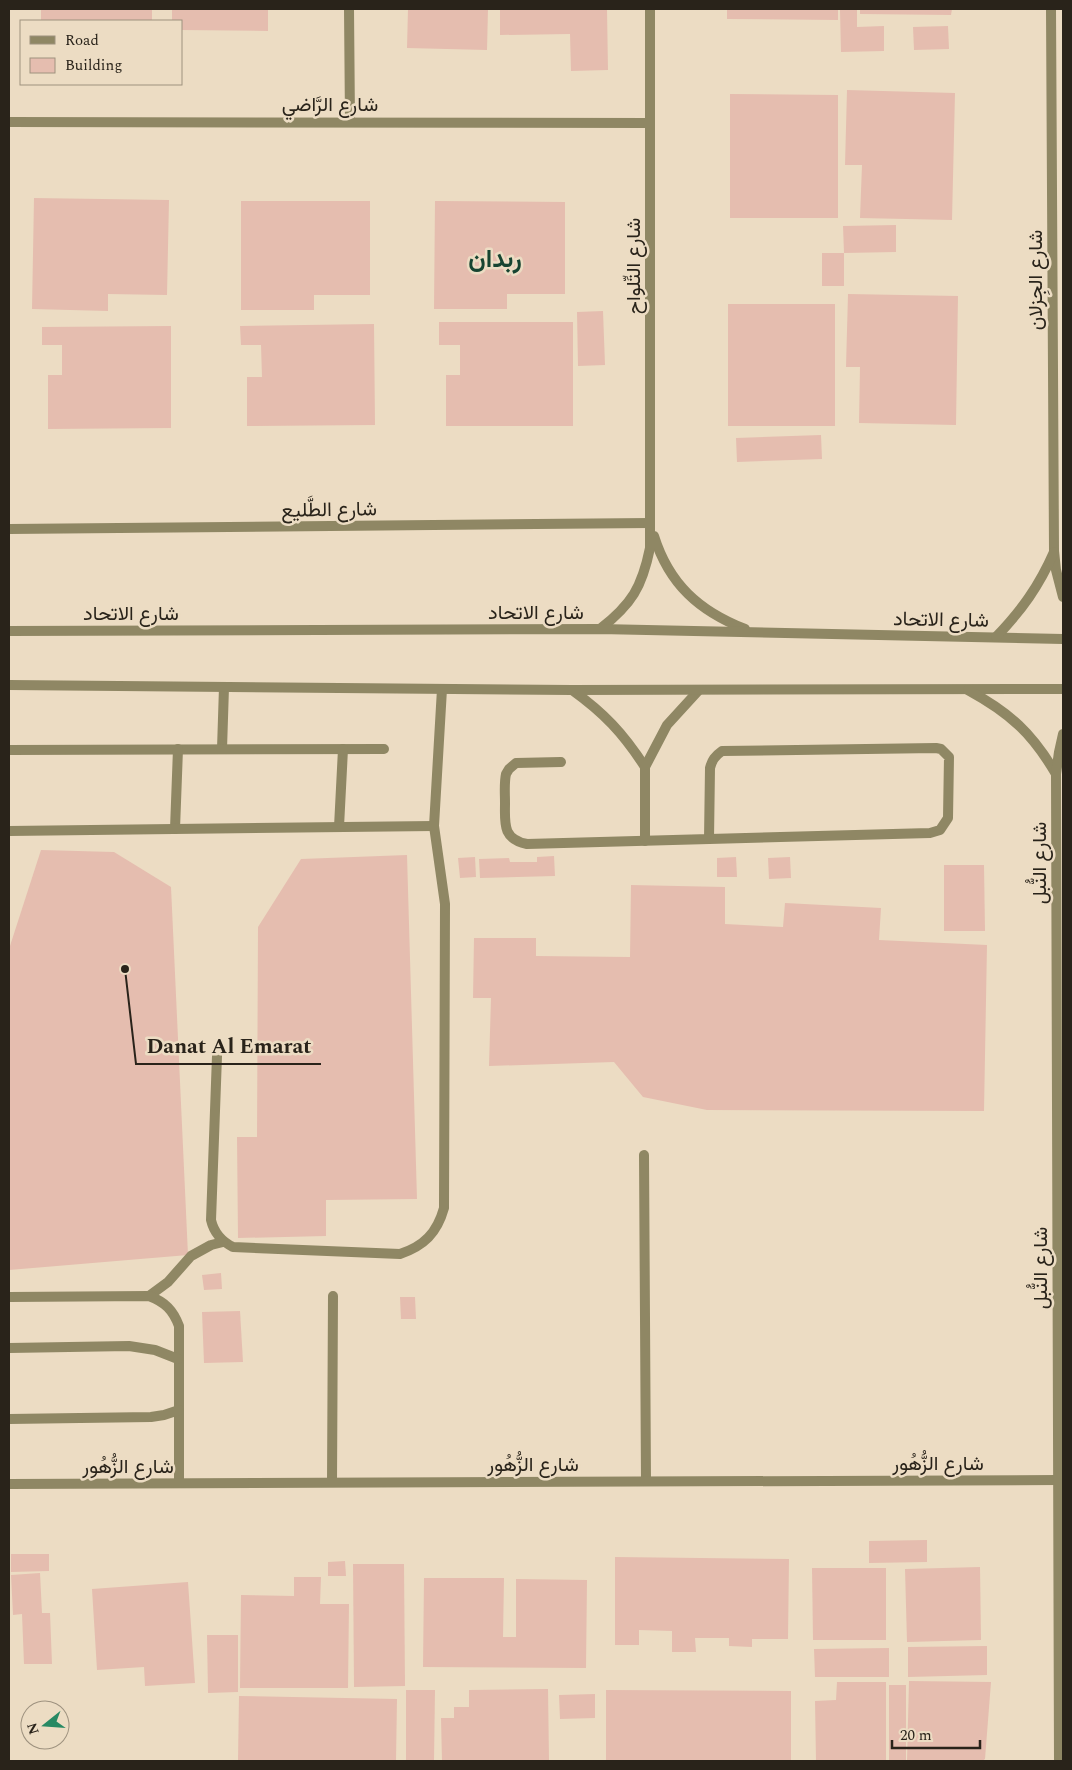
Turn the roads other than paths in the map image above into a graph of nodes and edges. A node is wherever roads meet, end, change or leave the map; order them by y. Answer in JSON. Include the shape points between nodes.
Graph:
{"nodes":[{"id":1,"x":349,"y":9,"type":"edge"},
{"id":2,"x":650,"y":9,"type":"edge"},
{"id":3,"x":1051,"y":9,"type":"edge"},
{"id":4,"x":9,"y":122,"type":"edge"},
{"id":5,"x":350,"y":122,"type":"junction"},
{"id":6,"x":650,"y":123,"type":"junction"},
{"id":7,"x":650,"y":523,"type":"junction"},
{"id":8,"x":9,"y":529,"type":"edge"},
{"id":9,"x":1054,"y":551,"type":"junction"},
{"id":10,"x":1063,"y":597,"type":"edge"},
{"id":11,"x":600,"y":629,"type":"junction"},
{"id":12,"x":9,"y":631,"type":"edge"},
{"id":13,"x":750,"y":632,"type":"junction"},
{"id":14,"x":996,"y":637,"type":"junction"},
{"id":15,"x":1063,"y":639,"type":"edge"},
{"id":16,"x":9,"y":685,"type":"edge"},
{"id":17,"x":224,"y":687,"type":"junction"},
{"id":18,"x":442,"y":689,"type":"junction"},
{"id":19,"x":1063,"y":689,"type":"edge"},
{"id":20,"x":572,"y":690,"type":"junction"},
{"id":21,"x":699,"y":690,"type":"junction"},
{"id":22,"x":968,"y":690,"type":"junction"},
{"id":23,"x":1063,"y":734,"type":"edge"},
{"id":24,"x":178,"y":749,"type":"junction"},
{"id":25,"x":222,"y":749,"type":"junction"},
{"id":26,"x":343,"y":749,"type":"junction"},
{"id":27,"x":384,"y":749,"type":"dead end"},
{"id":28,"x":9,"y":750,"type":"edge"},
{"id":29,"x":561,"y":762,"type":"dead end"},
{"id":30,"x":645,"y":768,"type":"junction"},
{"id":31,"x":1056,"y":774,"type":"junction"},
{"id":32,"x":434,"y":826,"type":"junction"},
{"id":33,"x":339,"y":827,"type":"junction"},
{"id":34,"x":175,"y":830,"type":"junction"},
{"id":35,"x":9,"y":831,"type":"edge"},
{"id":36,"x":709,"y":839,"type":"junction"},
{"id":37,"x":645,"y":840,"type":"junction"},
{"id":38,"x":217,"y":1056,"type":"dead end"},
{"id":39,"x":644,"y":1155,"type":"dead end"},
{"id":40,"x":223,"y":1242,"type":"junction"},
{"id":41,"x":149,"y":1296,"type":"junction"},
{"id":42,"x":333,"y":1296,"type":"dead end"},
{"id":43,"x":9,"y":1297,"type":"edge"},
{"id":44,"x":9,"y":1348,"type":"edge"},
{"id":45,"x":178,"y":1359,"type":"junction"},
{"id":46,"x":178,"y":1410,"type":"junction"},
{"id":47,"x":9,"y":1419,"type":"edge"},
{"id":48,"x":1058,"y":1480,"type":"junction"},
{"id":49,"x":646,"y":1481,"type":"junction"},
{"id":50,"x":332,"y":1482,"type":"junction"},
{"id":51,"x":179,"y":1483,"type":"junction"},
{"id":52,"x":9,"y":1484,"type":"edge"},
{"id":53,"x":1059,"y":1761,"type":"edge"}],
"edges":[{"from":1,"to":5,"type":"street"},
{"from":2,"to":6,"type":"street","name":"شارع التِّلواح"},
{"from":3,"to":9,"type":"street","name":"شارع الجِزلان"},
{"from":4,"to":5,"type":"street","name":"شارع الرَّاضي"},
{"from":5,"to":6,"type":"street","name":"شارع الرَّاضي"},
{"from":6,"to":7,"type":"street","name":"شارع التِّلواح"},
{"from":7,"to":8,"type":"street","name":"شارع الطَّليع"},
{"from":7,"to":11,"type":"street","name":"شارع التِّلواح","via":[[650,548],[645,572],[624,608]]},
{"from":7,"to":13,"type":"street","name":"شارع التِّلواح","via":[[659,553],[685,591],[721,620]]},
{"from":9,"to":10,"type":"street","name":"شارع الجِزلان"},
{"from":9,"to":14,"type":"street","name":"شارع الجِزلان","via":[[1025,606]]},
{"from":11,"to":12,"type":"street","name":"شارع الاتحاد"},
{"from":11,"to":13,"type":"street","name":"شارع الاتحاد"},
{"from":13,"to":14,"type":"street","name":"شارع الاتحاد"},
{"from":14,"to":15,"type":"street","name":"شارع الاتحاد"},
{"from":16,"to":17,"type":"street"},
{"from":17,"to":18,"type":"street"},
{"from":17,"to":25,"type":"street"},
{"from":18,"to":20,"type":"street"},
{"from":18,"to":32,"type":"street"},
{"from":19,"to":22,"type":"street"},
{"from":20,"to":21,"type":"street"},
{"from":20,"to":30,"type":"street","via":[[613,724]]},
{"from":21,"to":22,"type":"street"},
{"from":21,"to":30,"type":"street","via":[[668,725]]},
{"from":22,"to":31,"type":"street","via":[[1010,716],[1028,733]]},
{"from":23,"to":31,"type":"street","name":"شارع النُّبل"},
{"from":24,"to":25,"type":"street"},
{"from":24,"to":28,"type":"street"},
{"from":24,"to":34,"type":"street"},
{"from":25,"to":26,"type":"street"},
{"from":26,"to":27,"type":"street"},
{"from":26,"to":33,"type":"street"},
{"from":29,"to":37,"type":"street","via":[[516,763],[509,769],[504,780],[505,825],[512,838],[526,844]]},
{"from":30,"to":37,"type":"street"},
{"from":31,"to":48,"type":"street","name":"شارع النُّبل"},
{"from":32,"to":33,"type":"street"},
{"from":32,"to":40,"type":"street","via":[[445,904],[444,1208],[440,1221],[424,1243],[400,1254],[233,1247]]},
{"from":33,"to":34,"type":"street"},
{"from":34,"to":35,"type":"street"},
{"from":36,"to":36,"type":"street","via":[[936,832],[948,818],[949,757],[936,748],[722,751],[715,756],[710,768]]},
{"from":36,"to":37,"type":"street"},
{"from":38,"to":40,"type":"street","via":[[211,1220]]},
{"from":39,"to":49,"type":"street"},
{"from":40,"to":41,"type":"street","via":[[191,1256],[168,1282]]},
{"from":41,"to":43,"type":"street"},
{"from":41,"to":45,"type":"street","via":[[161,1301],[175,1316],[179,1326]]},
{"from":42,"to":50,"type":"street"},
{"from":44,"to":45,"type":"street","via":[[129,1346],[155,1350]]},
{"from":45,"to":46,"type":"street"},
{"from":46,"to":47,"type":"street","via":[[151,1417]]},
{"from":46,"to":51,"type":"street"},
{"from":48,"to":49,"type":"street","name":"شارع الزُّهُور"},
{"from":48,"to":53,"type":"street","name":"شارع النُّبل"},
{"from":49,"to":50,"type":"street","name":"شارع الزُّهُور"},
{"from":50,"to":51,"type":"street","name":"شارع الزُّهُور"},
{"from":51,"to":52,"type":"street","name":"شارع الزُّهُور"}]}
